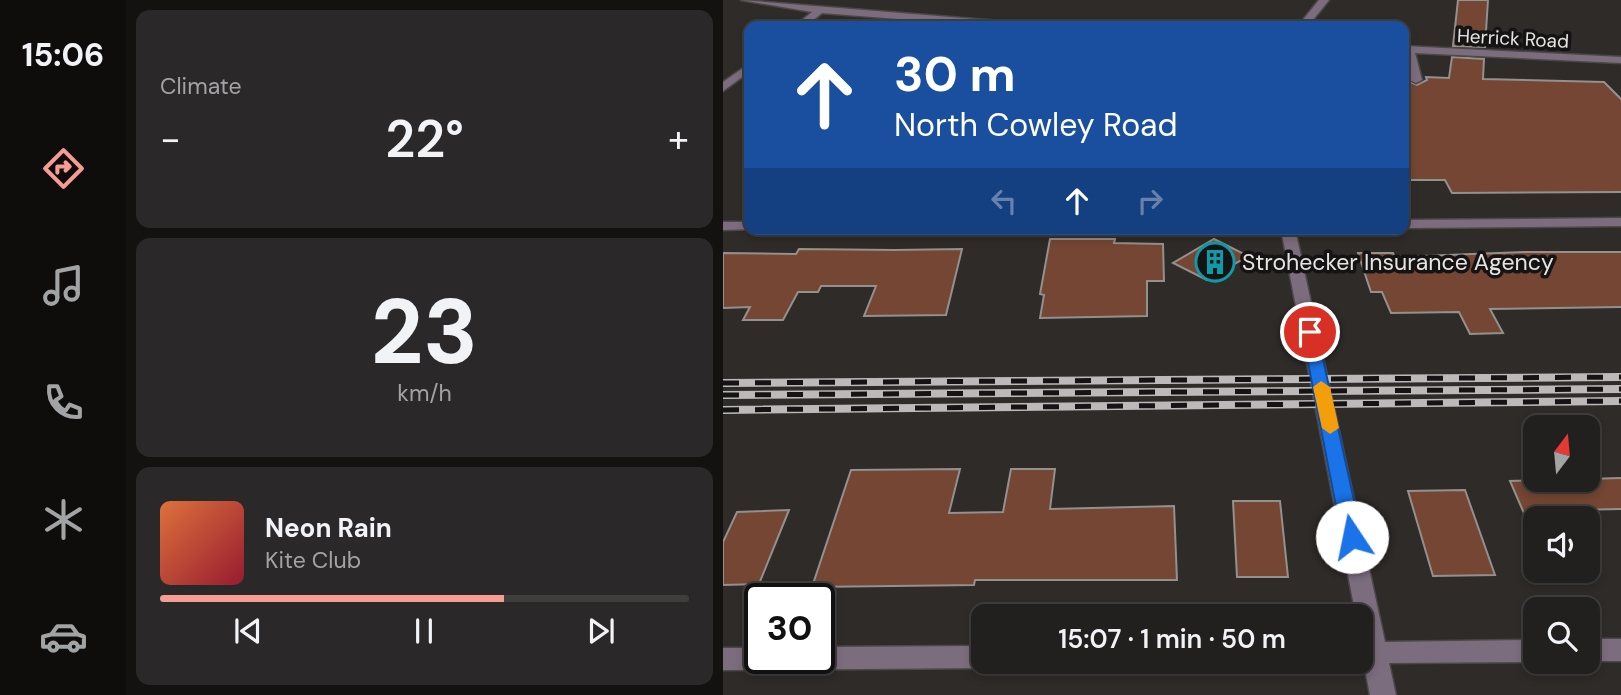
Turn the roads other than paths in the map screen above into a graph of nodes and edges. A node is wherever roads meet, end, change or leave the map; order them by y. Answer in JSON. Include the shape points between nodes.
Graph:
{"nodes":[{"id":1,"x":746,"y":0,"type":"edge"},
{"id":2,"x":1324,"y":0,"type":"edge"},
{"id":3,"x":819,"y":11,"type":"junction"},
{"id":4,"x":806,"y":21,"type":"edge"},
{"id":5,"x":956,"y":21,"type":"edge"},
{"id":6,"x":1306,"y":21,"type":"edge"},
{"id":7,"x":1409,"y":50,"type":"edge"},
{"id":8,"x":1409,"y":59,"type":"edge"},
{"id":9,"x":1621,"y":60,"type":"edge"},
{"id":10,"x":744,"y":71,"type":"edge"},
{"id":11,"x":1416,"y":80,"type":"dead end"},
{"id":12,"x":723,"y":88,"type":"edge"},
{"id":13,"x":1621,"y":222,"type":"edge"},
{"id":14,"x":1409,"y":224,"type":"edge"},
{"id":15,"x":723,"y":226,"type":"edge"},
{"id":16,"x":744,"y":226,"type":"edge"},
{"id":17,"x":1289,"y":235,"type":"edge"},
{"id":18,"x":1360,"y":604,"type":"edge"},
{"id":19,"x":1600,"y":650,"type":"edge"},
{"id":20,"x":1621,"y":650,"type":"edge"},
{"id":21,"x":1523,"y":651,"type":"edge"},
{"id":22,"x":1373,"y":653,"type":"edge"},
{"id":23,"x":971,"y":657,"type":"edge"},
{"id":24,"x":723,"y":659,"type":"edge"},
{"id":25,"x":1373,"y":667,"type":"edge"},
{"id":26,"x":1383,"y":695,"type":"edge"}],
"edges":[{"from":1,"to":3,"type":"street"},
{"from":2,"to":6,"type":"street"},
{"from":3,"to":4,"type":"street"},
{"from":3,"to":5,"type":"street"},
{"from":7,"to":9,"type":"street","name":"Herrick Road"},
{"from":8,"to":11,"type":"street"},
{"from":10,"to":12,"type":"street"},
{"from":13,"to":14,"type":"street"},
{"from":15,"to":16,"type":"street"},
{"from":17,"to":18,"type":"street","via":[[1328,414]]},
{"from":19,"to":20,"type":"street"},
{"from":21,"to":22,"type":"street"},
{"from":23,"to":24,"type":"street"},
{"from":25,"to":26,"type":"street"}]}
